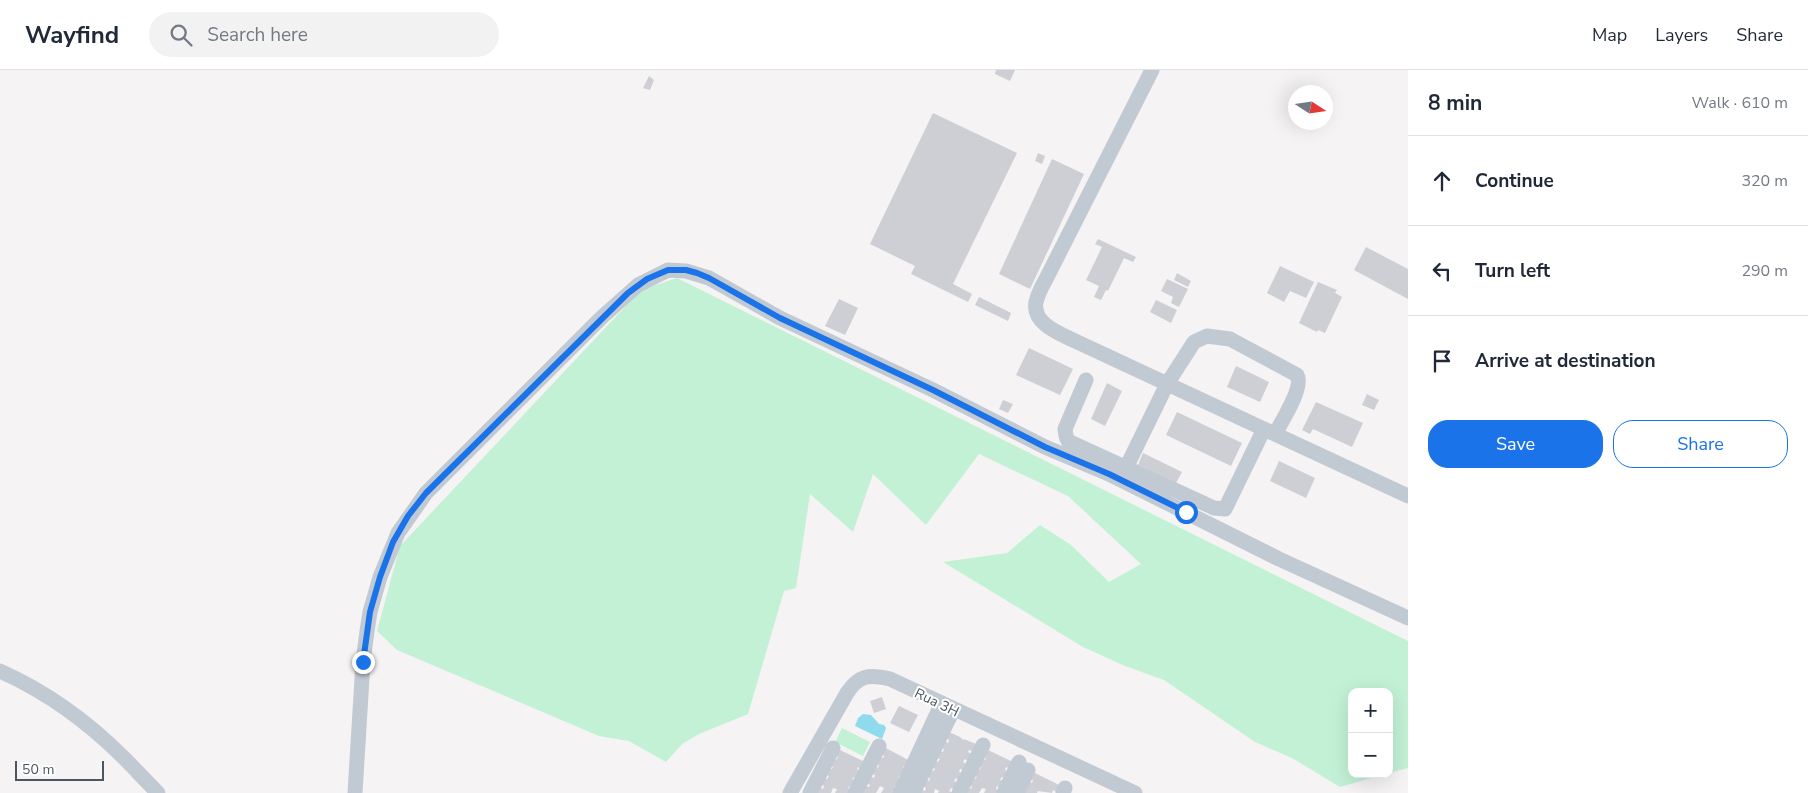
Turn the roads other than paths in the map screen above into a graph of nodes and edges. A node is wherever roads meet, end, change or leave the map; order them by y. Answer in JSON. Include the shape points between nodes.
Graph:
{"nodes":[{"id":1,"x":1152,"y":70,"type":"edge"},
{"id":2,"x":1086,"y":380,"type":"dead end"},
{"id":3,"x":1167,"y":384,"type":"junction"},
{"id":4,"x":1270,"y":431,"type":"junction"},
{"id":5,"x":1126,"y":468,"type":"junction"},
{"id":6,"x":1408,"y":496,"type":"edge"},
{"id":7,"x":1408,"y":618,"type":"edge"},
{"id":8,"x":0,"y":671,"type":"edge"},
{"id":9,"x":948,"y":706,"type":"junction"},
{"id":10,"x":983,"y":745,"type":"dead end"},
{"id":11,"x":878,"y":746,"type":"dead end"},
{"id":12,"x":832,"y":748,"type":"dead end"},
{"id":13,"x":1120,"y":790,"type":"edge"},
{"id":14,"x":158,"y":793,"type":"edge"},
{"id":15,"x":355,"y":793,"type":"edge"},
{"id":16,"x":790,"y":793,"type":"edge"},
{"id":17,"x":810,"y":793,"type":"edge"},
{"id":18,"x":855,"y":793,"type":"edge"},
{"id":19,"x":900,"y":793,"type":"edge"},
{"id":20,"x":913,"y":793,"type":"edge"},
{"id":21,"x":959,"y":793,"type":"edge"},
{"id":22,"x":1004,"y":793,"type":"edge"},
{"id":23,"x":1017,"y":793,"type":"edge"}],
"edges":[{"from":1,"to":3,"type":"street","via":[[1046,279],[1036,310],[1039,318],[1057,332]]},
{"from":2,"to":5,"type":"street","via":[[1065,428],[1068,441]]},
{"from":3,"to":4,"type":"street"},
{"from":3,"to":4,"type":"street","via":[[1194,342],[1207,336],[1230,339],[1297,375],[1300,380]]},
{"from":3,"to":5,"type":"street"},
{"from":4,"to":5,"type":"street","via":[[1225,509],[1214,508]]},
{"from":4,"to":6,"type":"street"},
{"from":7,"to":15,"type":"street","via":[[1279,559],[1109,474],[1045,447],[780,318],[709,278],[686,270],[668,270],[638,285],[601,318],[426,493],[398,533],[370,612],[363,662]]},
{"from":8,"to":14,"type":"street","via":[[32,686],[83,721]]},
{"from":9,"to":13,"type":"street","name":"Rua 3H"},
{"from":9,"to":16,"type":"street","name":"Rua 3H","via":[[890,679],[862,678],[847,693]]},
{"from":9,"to":19,"type":"street"},
{"from":9,"to":20,"type":"street"},
{"from":10,"to":21,"type":"street"},
{"from":11,"to":18,"type":"street"},
{"from":12,"to":17,"type":"street"},
{"from":22,"to":23,"type":"street","via":[[1023,766]]}]}
